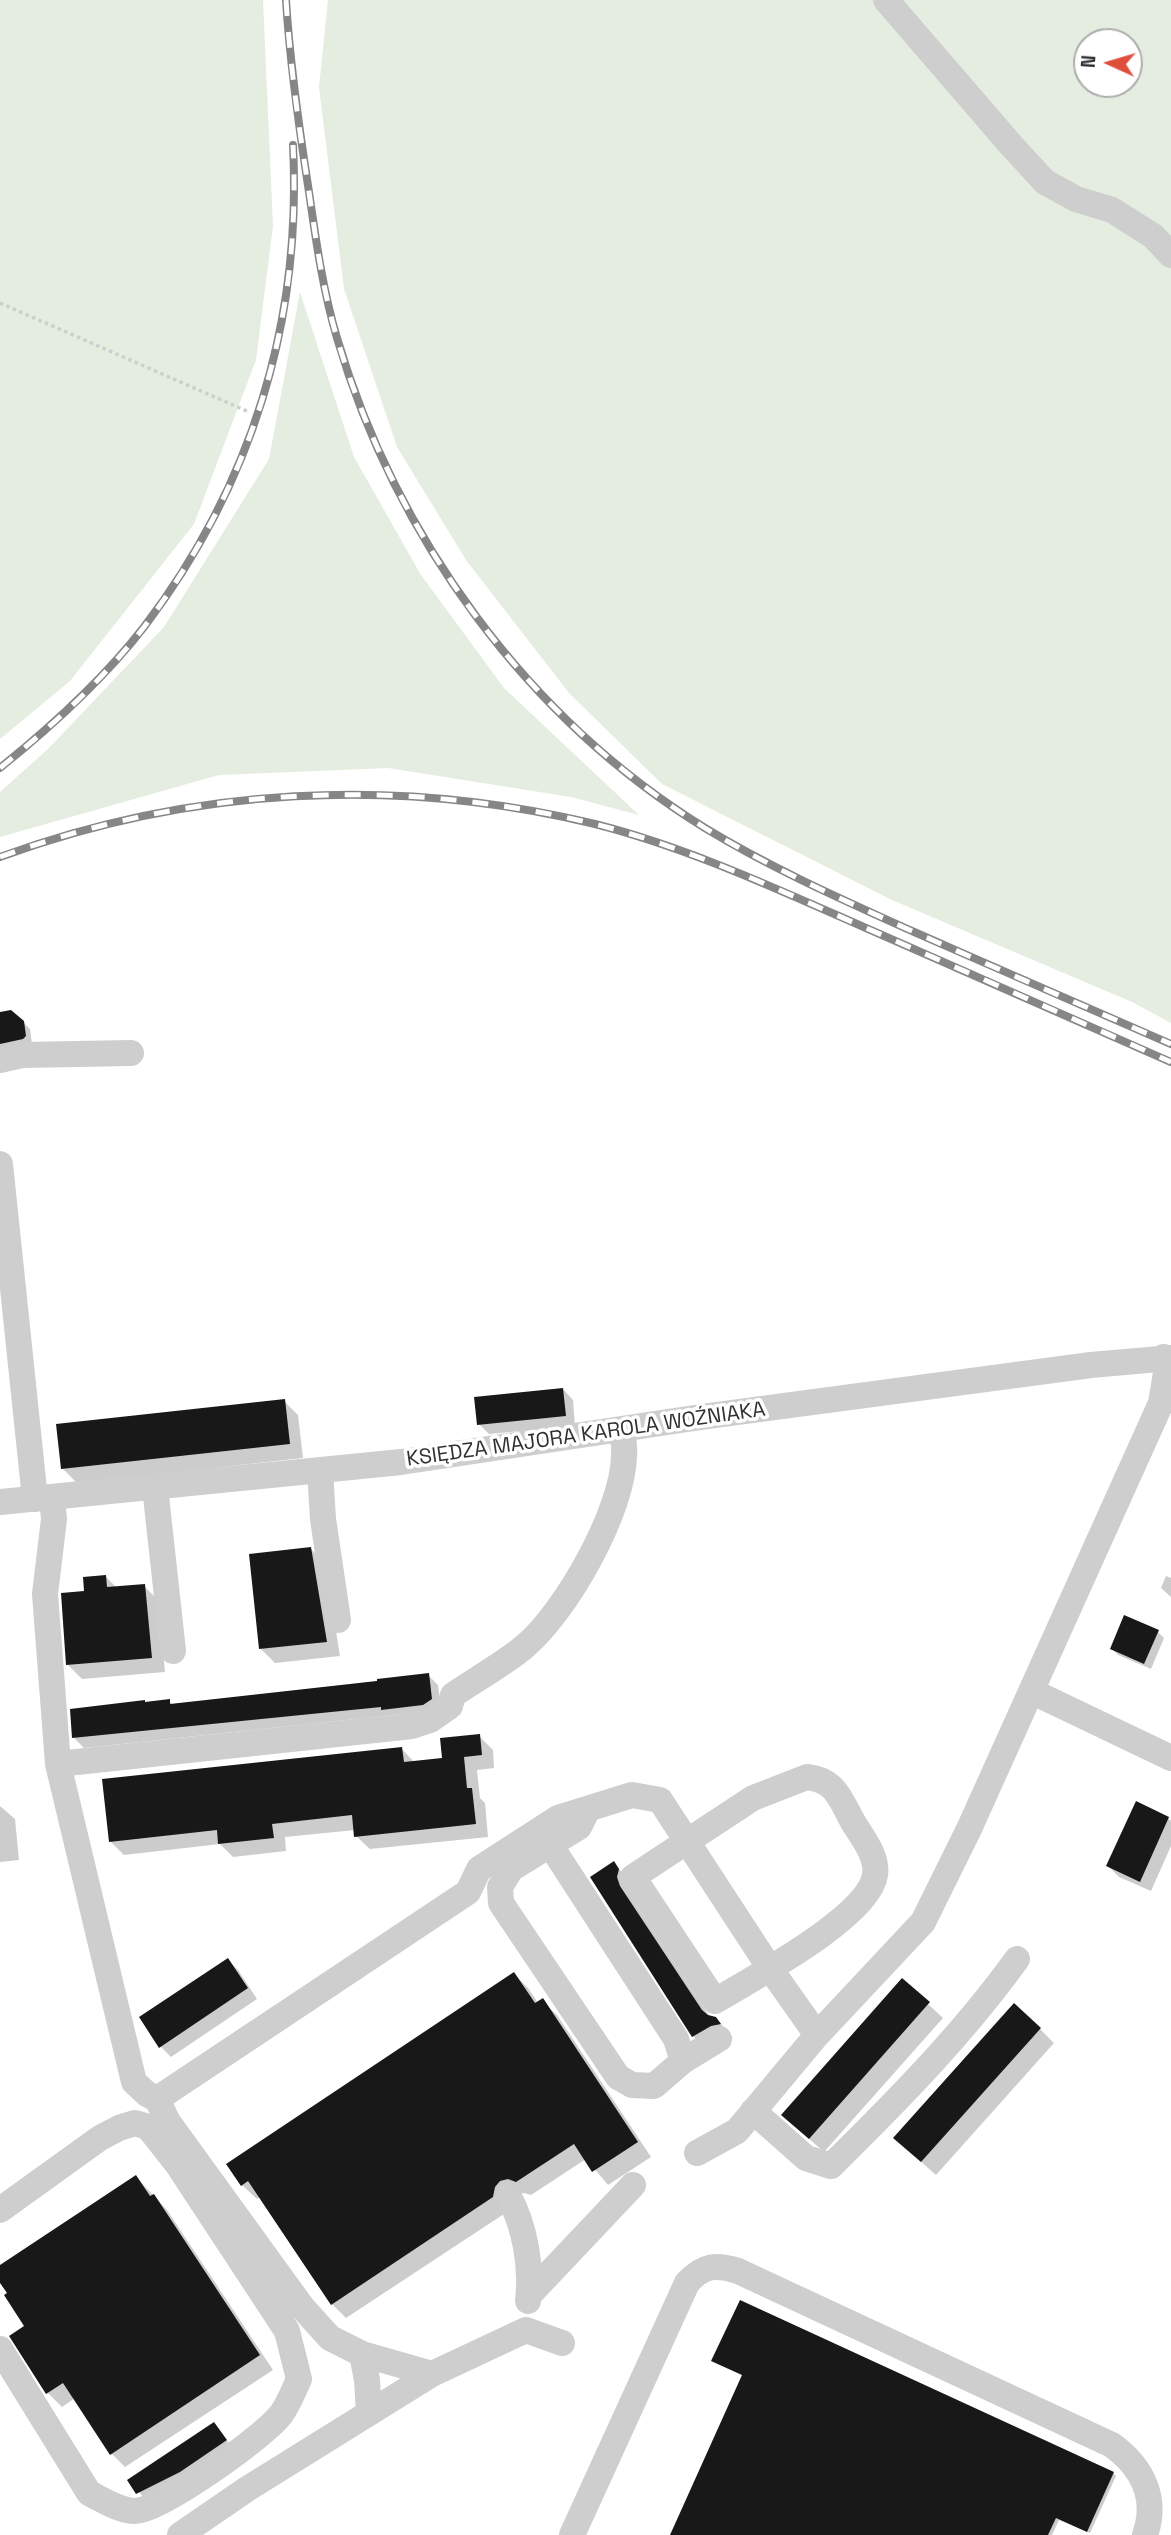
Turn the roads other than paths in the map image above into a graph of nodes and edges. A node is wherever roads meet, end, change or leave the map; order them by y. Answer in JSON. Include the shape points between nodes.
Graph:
{"nodes":[{"id":1,"x":886,"y":0,"type":"edge"},
{"id":2,"x":1171,"y":254,"type":"edge"},
{"id":3,"x":131,"y":1053,"type":"dead end"},
{"id":4,"x":0,"y":1059,"type":"edge"},
{"id":5,"x":0,"y":1164,"type":"edge"},
{"id":6,"x":1168,"y":1358,"type":"edge"},
{"id":7,"x":622,"y":1429,"type":"junction"},
{"id":8,"x":320,"y":1470,"type":"junction"},
{"id":9,"x":155,"y":1487,"type":"junction"},
{"id":10,"x":44,"y":1498,"type":"junction"},
{"id":11,"x":0,"y":1503,"type":"edge"},
{"id":12,"x":338,"y":1620,"type":"dead end"},
{"id":13,"x":173,"y":1651,"type":"dead end"},
{"id":14,"x":1031,"y":1691,"type":"junction"},
{"id":15,"x":1171,"y":1758,"type":"edge"},
{"id":16,"x":58,"y":1764,"type":"junction"},
{"id":17,"x":588,"y":1809,"type":"junction"},
{"id":18,"x":687,"y":1840,"type":"junction"},
{"id":19,"x":551,"y":1846,"type":"junction"},
{"id":20,"x":1017,"y":1959,"type":"dead end"},
{"id":21,"x":769,"y":1967,"type":"junction"},
{"id":22,"x":817,"y":2035,"type":"junction"},
{"id":23,"x":719,"y":2039,"type":"dead end"},
{"id":24,"x":683,"y":2061,"type":"junction"},
{"id":25,"x":157,"y":2099,"type":"junction"},
{"id":26,"x":753,"y":2111,"type":"junction"},
{"id":27,"x":697,"y":2153,"type":"dead end"},
{"id":28,"x":633,"y":2185,"type":"dead end"},
{"id":29,"x":508,"y":2195,"type":"dead end"},
{"id":30,"x":0,"y":2210,"type":"edge"},
{"id":31,"x":529,"y":2295,"type":"junction"},
{"id":32,"x":526,"y":2330,"type":"junction"},
{"id":33,"x":562,"y":2343,"type":"dead end"},
{"id":34,"x":0,"y":2349,"type":"edge"},
{"id":35,"x":362,"y":2354,"type":"junction"},
{"id":36,"x":432,"y":2374,"type":"junction"},
{"id":37,"x":369,"y":2413,"type":"junction"},
{"id":38,"x":180,"y":2535,"type":"edge"},
{"id":39,"x":572,"y":2535,"type":"edge"},
{"id":40,"x":1145,"y":2535,"type":"edge"}],
"edges":[{"from":1,"to":2,"type":"street","via":[[1045,182],[1112,211],[1153,236]]},
{"from":3,"to":4,"type":"street"},
{"from":5,"to":10,"type":"street"},
{"from":6,"to":7,"type":"street","name":"KSIĘDZA MAJORA KAROLA WOŹNIAKA"},
{"from":6,"to":14,"type":"street","via":[[1161,1404]]},
{"from":7,"to":8,"type":"street","name":"KSIĘDZA MAJORA KAROLA WOŹNIAKA"},
{"from":7,"to":16,"type":"street","via":[[625,1457],[618,1487],[605,1527],[572,1590],[524,1647],[453,1695],[450,1706],[430,1720],[412,1726]]},
{"from":8,"to":9,"type":"street","name":"KSIĘDZA MAJORA KAROLA WOŹNIAKA"},
{"from":8,"to":12,"type":"street"},
{"from":9,"to":10,"type":"street","name":"KSIĘDZA MAJORA KAROLA WOŹNIAKA"},
{"from":9,"to":13,"type":"street"},
{"from":10,"to":11,"type":"street","name":"KSIĘDZA MAJORA KAROLA WOŹNIAKA"},
{"from":10,"to":16,"type":"street","via":[[54,1518],[45,1594]]},
{"from":14,"to":15,"type":"street"},
{"from":14,"to":22,"type":"street","via":[[923,1922]]},
{"from":16,"to":25,"type":"street","via":[[134,2082]]},
{"from":17,"to":18,"type":"street","via":[[632,1795],[660,1800]]},
{"from":17,"to":19,"type":"street","via":[[579,1827]]},
{"from":17,"to":25,"type":"street","via":[[558,1818],[480,1869],[468,1892]]},
{"from":18,"to":21,"type":"street"},
{"from":18,"to":21,"type":"street","via":[[633,1877],[715,2001]]},
{"from":18,"to":21,"type":"street","via":[[752,1798],[807,1777],[832,1785],[874,1857],[872,1888],[837,1923]]},
{"from":19,"to":24,"type":"street","via":[[676,2039]]},
{"from":19,"to":24,"type":"street","via":[[511,1870],[499,1887],[501,1903],[618,2077],[632,2085],[654,2087]]},
{"from":20,"to":26,"type":"street","via":[[988,1999],[831,2166],[806,2158]]},
{"from":21,"to":22,"type":"street"},
{"from":22,"to":26,"type":"street"},
{"from":23,"to":24,"type":"street"},
{"from":25,"to":35,"type":"street","via":[[168,2122],[302,2307],[330,2338]]},
{"from":26,"to":27,"type":"street","via":[[737,2131]]},
{"from":28,"to":31,"type":"street"},
{"from":29,"to":31,"type":"street","via":[[528,2256]]},
{"from":30,"to":34,"type":"street","via":[[100,2138],[135,2123],[148,2127],[287,2331],[299,2379],[282,2414],[241,2450],[157,2505],[135,2511],[89,2493]]},
{"from":31,"to":32,"type":"street"},
{"from":32,"to":33,"type":"street"},
{"from":32,"to":36,"type":"street"},
{"from":35,"to":36,"type":"street"},
{"from":35,"to":37,"type":"street"},
{"from":36,"to":37,"type":"street"},
{"from":37,"to":38,"type":"street"},
{"from":39,"to":40,"type":"street","via":[[687,2283],[696,2272],[716,2265],[738,2271],[1112,2445],[1128,2456],[1145,2483],[1150,2521]]}]}
